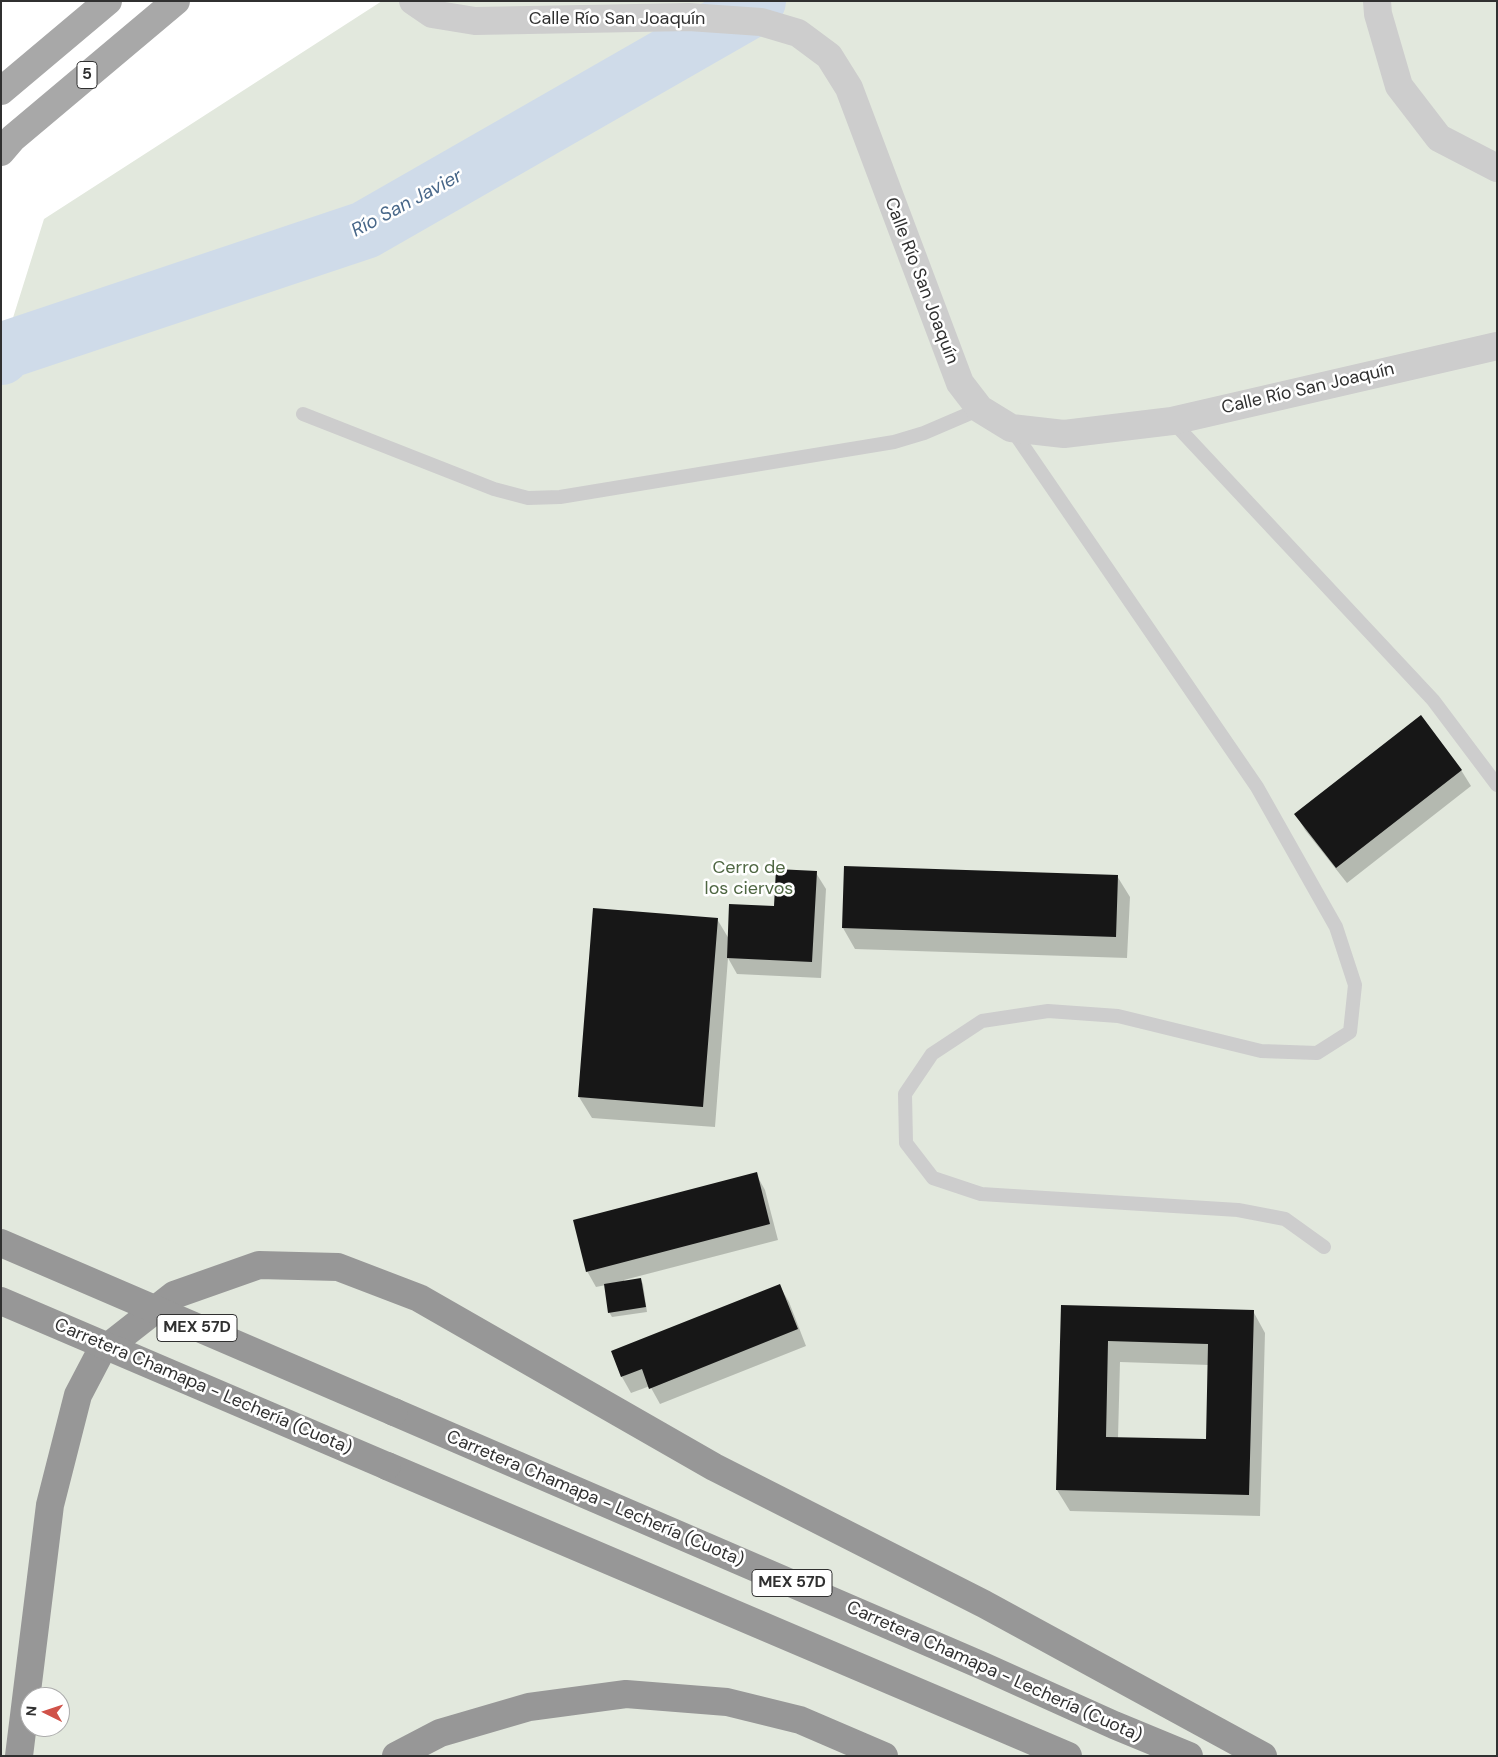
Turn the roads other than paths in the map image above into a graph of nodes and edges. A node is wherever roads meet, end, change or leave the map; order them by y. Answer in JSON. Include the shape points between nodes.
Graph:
{"nodes":[{"id":1,"x":108,"y":1,"type":"edge"},
{"id":2,"x":176,"y":1,"type":"edge"},
{"id":3,"x":413,"y":1,"type":"edge"},
{"id":4,"x":1377,"y":1,"type":"edge"},
{"id":5,"x":1,"y":91,"type":"edge"},
{"id":6,"x":1,"y":152,"type":"edge"},
{"id":7,"x":1497,"y":168,"type":"edge"},
{"id":8,"x":1497,"y":346,"type":"edge"},
{"id":9,"x":980,"y":409,"type":"junction"},
{"id":10,"x":303,"y":414,"type":"dead end"},
{"id":11,"x":1172,"y":421,"type":"junction"},
{"id":12,"x":1011,"y":428,"type":"junction"},
{"id":13,"x":1497,"y":785,"type":"edge"},
{"id":14,"x":1,"y":1243,"type":"edge"},
{"id":15,"x":1324,"y":1247,"type":"dead end"},
{"id":16,"x":1,"y":1301,"type":"edge"},
{"id":17,"x":19,"y":1756,"type":"edge"},
{"id":18,"x":396,"y":1756,"type":"edge"},
{"id":19,"x":884,"y":1756,"type":"edge"},
{"id":20,"x":1068,"y":1756,"type":"edge"},
{"id":21,"x":1189,"y":1756,"type":"edge"},
{"id":22,"x":1262,"y":1756,"type":"edge"}],
"edges":[{"from":1,"to":5,"type":"main road"},
{"from":2,"to":6,"type":"main road","number":"5","via":[[13,138]]},
{"from":3,"to":9,"type":"street","name":"Calle Río San Joaquín","via":[[432,14],[475,21],[689,17],[761,22],[798,33],[829,56],[849,88],[960,383]]},
{"from":4,"to":7,"type":"street","via":[[1399,86],[1439,138]]},
{"from":8,"to":11,"type":"street","name":"Calle Río San Joaquín"},
{"from":9,"to":10,"type":"lane","via":[[924,434],[894,442],[560,497],[528,498],[494,489]]},
{"from":9,"to":12,"type":"street","name":"Calle Río San Joaquín"},
{"from":11,"to":12,"type":"street","name":"Calle Río San Joaquín","via":[[1064,434]]},
{"from":11,"to":13,"type":"lane","via":[[1433,700]]},
{"from":12,"to":15,"type":"lane","via":[[1258,787],[1336,927],[1355,985],[1350,1032],[1317,1053],[1261,1051],[1118,1016],[1048,1011],[982,1021],[932,1054],[905,1094],[906,1143],[933,1178],[981,1194],[1238,1210],[1285,1220]]},
{"from":14,"to":21,"type":"highway","name":"Carretera Chamapa - Lechería (Cuota)","number":"MEX 57D","bridge":true},
{"from":16,"to":20,"type":"highway","name":"Carretera Chamapa - Lechería (Cuota)","number":"MEX 57D","bridge":true},
{"from":17,"to":22,"type":"highway","via":[[50,1505],[78,1395],[100,1353],[174,1295],[259,1265],[338,1266],[419,1298],[714,1467],[984,1604]]},
{"from":18,"to":19,"type":"highway","via":[[440,1734],[529,1707],[626,1694],[736,1704],[800,1720]]}]}
